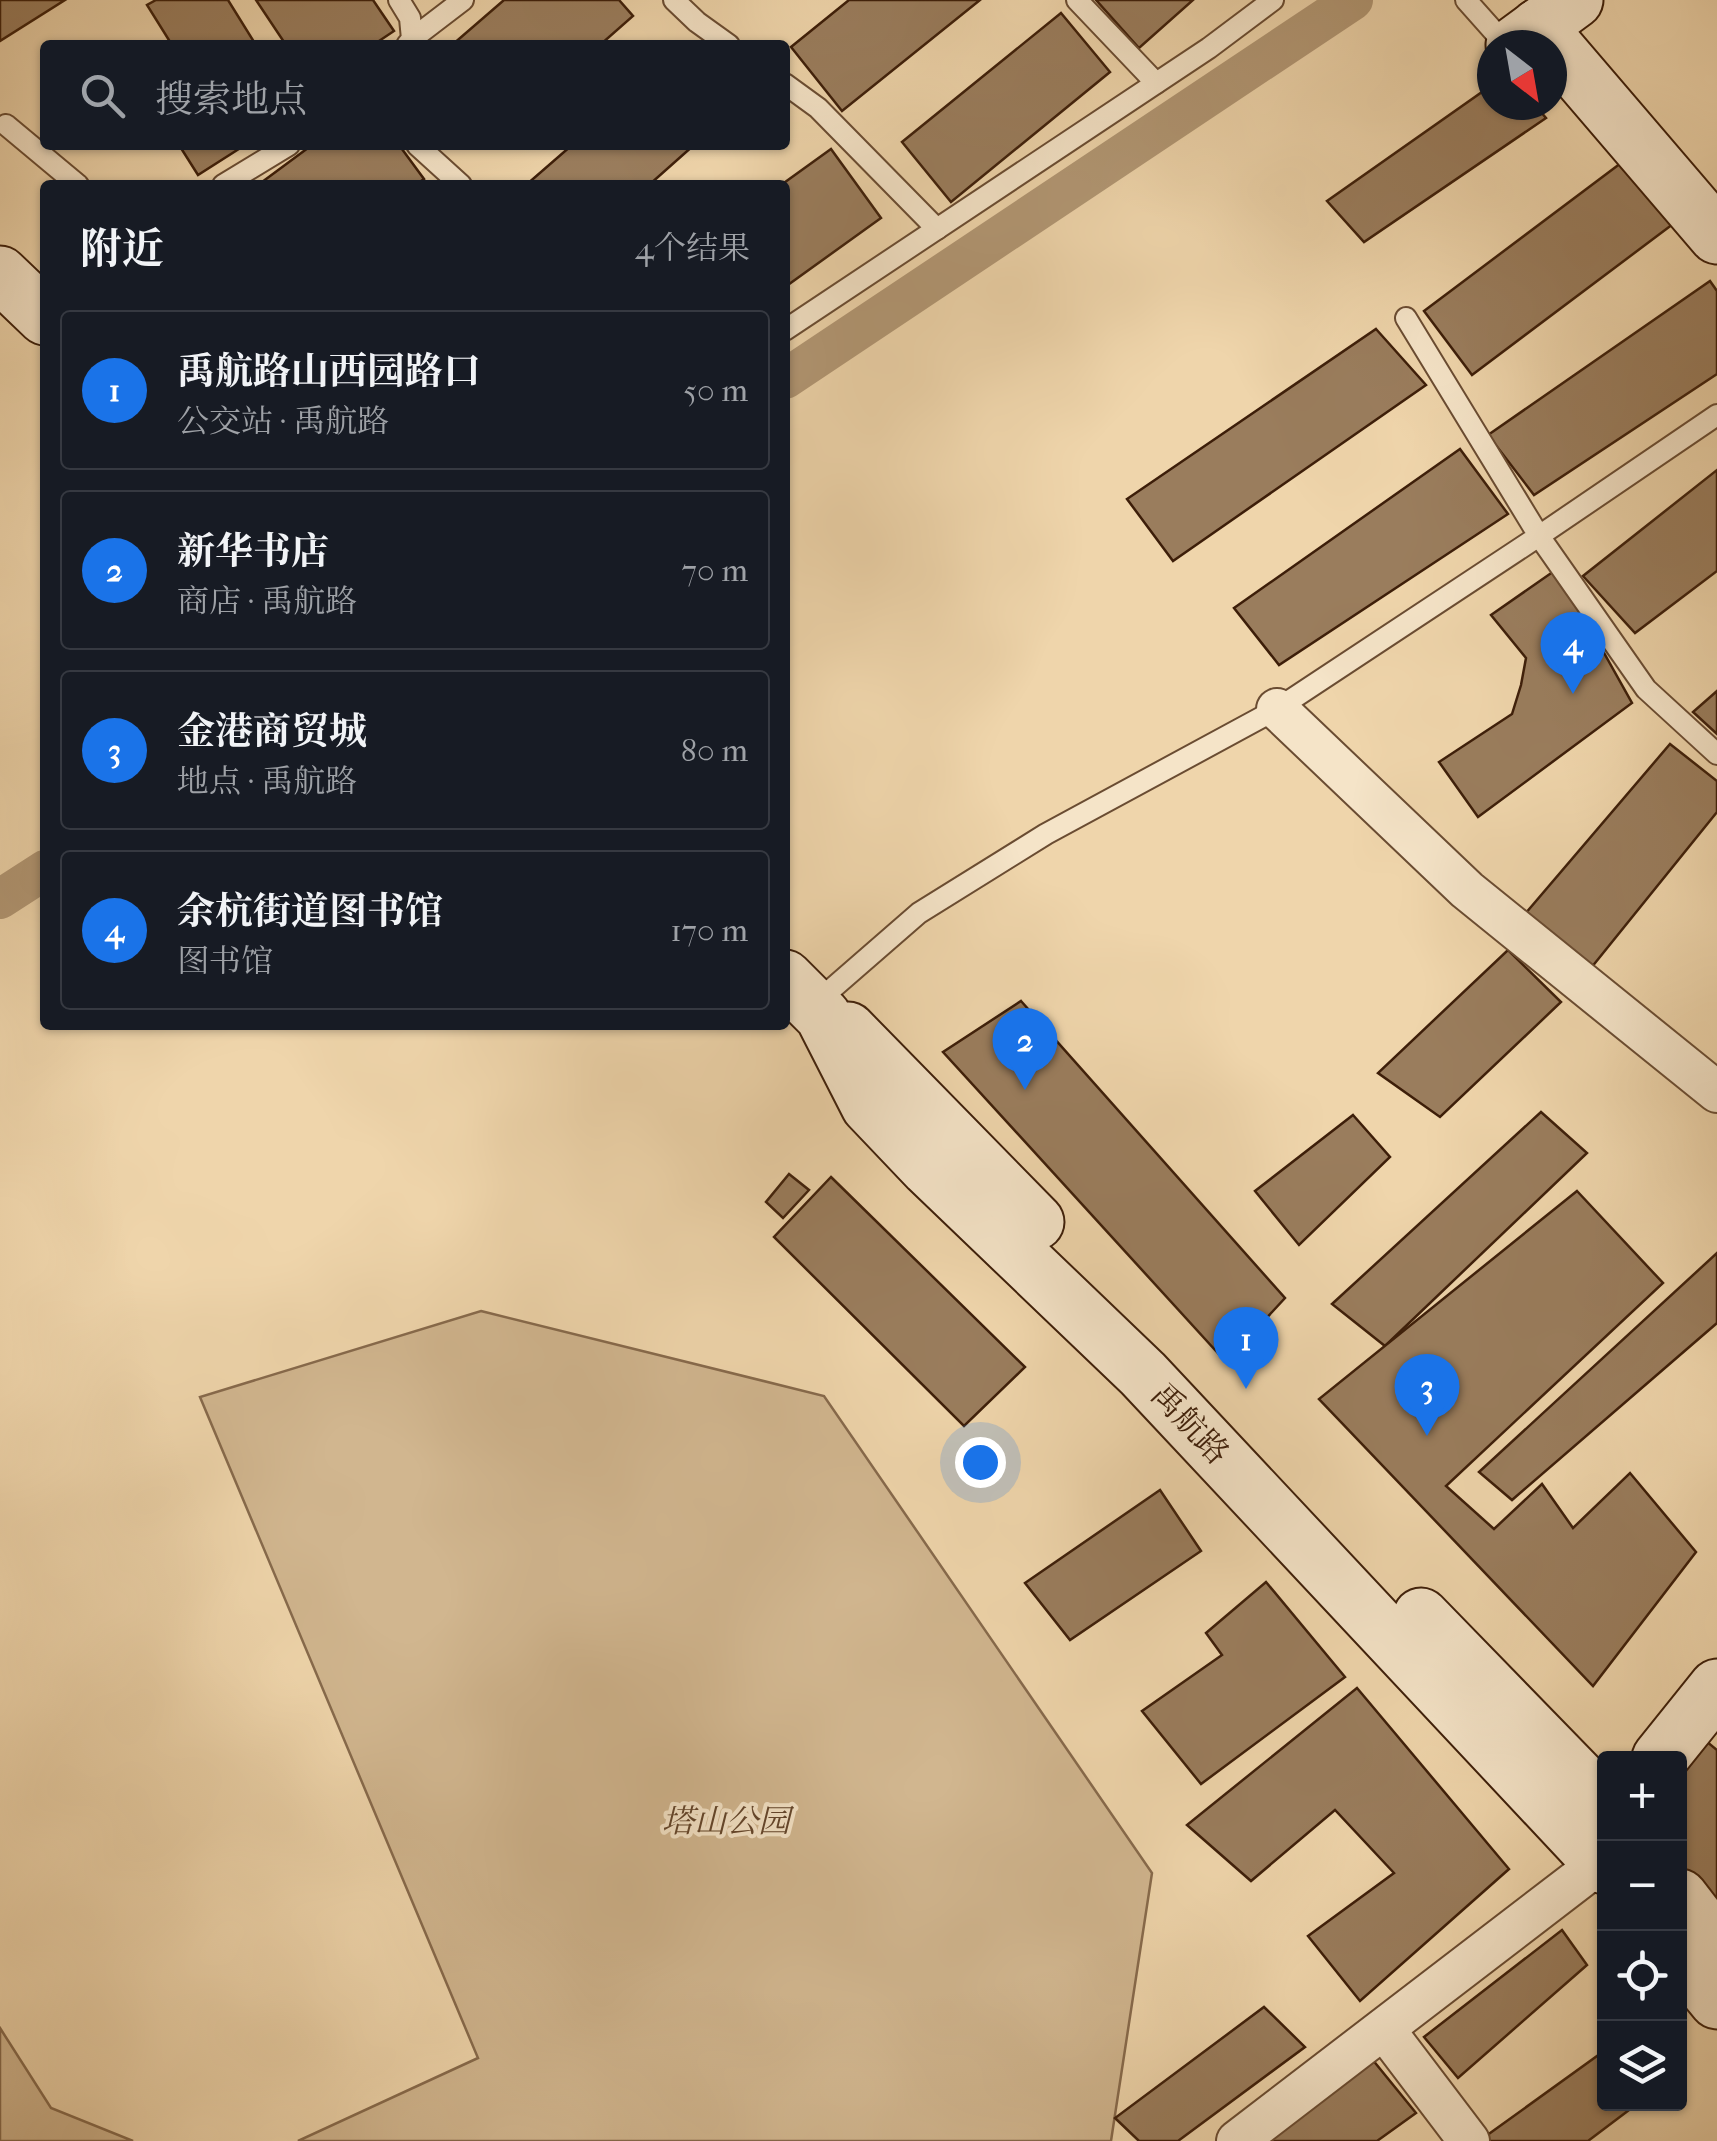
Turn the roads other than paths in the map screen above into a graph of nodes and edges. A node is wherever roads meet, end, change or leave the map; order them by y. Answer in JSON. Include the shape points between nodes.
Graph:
{"nodes":[{"id":1,"x":400,"y":0,"type":"edge"},
{"id":2,"x":463,"y":0,"type":"edge"},
{"id":3,"x":674,"y":0,"type":"edge"},
{"id":4,"x":1077,"y":0,"type":"edge"},
{"id":5,"x":1273,"y":0,"type":"edge"},
{"id":6,"x":1466,"y":0,"type":"edge"},
{"id":7,"x":1533,"y":29,"type":"edge"},
{"id":8,"x":409,"y":40,"type":"edge"},
{"id":9,"x":412,"y":40,"type":"edge"},
{"id":10,"x":722,"y":40,"type":"edge"},
{"id":11,"x":1156,"y":83,"type":"junction"},
{"id":12,"x":790,"y":88,"type":"edge"},
{"id":13,"x":2,"y":126,"type":"edge"},
{"id":14,"x":281,"y":150,"type":"edge"},
{"id":15,"x":422,"y":150,"type":"edge"},
{"id":16,"x":72,"y":180,"type":"edge"},
{"id":17,"x":231,"y":180,"type":"edge"},
{"id":18,"x":456,"y":180,"type":"edge"},
{"id":19,"x":937,"y":229,"type":"junction"},
{"id":20,"x":0,"y":234,"type":"edge"},
{"id":21,"x":1717,"y":236,"type":"edge"},
{"id":22,"x":40,"y":270,"type":"edge"},
{"id":23,"x":0,"y":274,"type":"edge"},
{"id":24,"x":40,"y":311,"type":"edge"},
{"id":25,"x":1406,"y":318,"type":"dead end"},
{"id":26,"x":790,"y":327,"type":"edge"},
{"id":27,"x":1717,"y":415,"type":"edge"},
{"id":28,"x":1540,"y":536,"type":"junction"},
{"id":29,"x":1278,"y":709,"type":"junction"},
{"id":30,"x":1717,"y":754,"type":"edge"},
{"id":31,"x":796,"y":981,"type":"edge"},
{"id":32,"x":1717,"y":1092,"type":"edge"},
{"id":33,"x":1717,"y":1687,"type":"edge"},
{"id":34,"x":1666,"y":1751,"type":"edge"},
{"id":35,"x":1597,"y":1797,"type":"edge"},
{"id":36,"x":1597,"y":1853,"type":"edge"},
{"id":37,"x":1597,"y":1865,"type":"edge"},
{"id":38,"x":1687,"y":1906,"type":"edge"},
{"id":39,"x":1717,"y":1945,"type":"edge"},
{"id":40,"x":1687,"y":1965,"type":"edge"},
{"id":41,"x":1717,"y":2001,"type":"edge"},
{"id":42,"x":1384,"y":2030,"type":"junction"},
{"id":43,"x":1236,"y":2141,"type":"edge"},
{"id":44,"x":1469,"y":2141,"type":"edge"}],
"edges":[{"from":1,"to":8,"type":"lane","via":[[410,18]]},
{"from":2,"to":9,"type":"lane"},
{"from":3,"to":10,"type":"lane"},
{"from":4,"to":11,"type":"lane"},
{"from":5,"to":11,"type":"lane"},
{"from":6,"to":7,"type":"lane"},
{"from":7,"to":21,"type":"main road"},
{"from":11,"to":19,"type":"lane"},
{"from":12,"to":19,"type":"lane"},
{"from":13,"to":16,"type":"lane"},
{"from":14,"to":17,"type":"lane"},
{"from":15,"to":18,"type":"lane"},
{"from":19,"to":26,"type":"lane"},
{"from":20,"to":22,"type":"main road"},
{"from":23,"to":24,"type":"main road"},
{"from":25,"to":28,"type":"lane"},
{"from":27,"to":28,"type":"lane"},
{"from":28,"to":29,"type":"lane"},
{"from":28,"to":30,"type":"lane","via":[[1646,689]]},
{"from":29,"to":31,"type":"lane","via":[[1046,834]]},
{"from":29,"to":32,"type":"street","via":[[1466,890]]},
{"from":31,"to":35,"type":"main road","name":"禹航路"},
{"from":31,"to":36,"type":"main road","name":"禹航路","via":[[823,1016],[869,1106],[1143,1374]]},
{"from":33,"to":34,"type":"main road"},
{"from":37,"to":42,"type":"street"},
{"from":38,"to":39,"type":"main road"},
{"from":40,"to":41,"type":"main road"},
{"from":42,"to":43,"type":"street"},
{"from":42,"to":44,"type":"street"}]}
